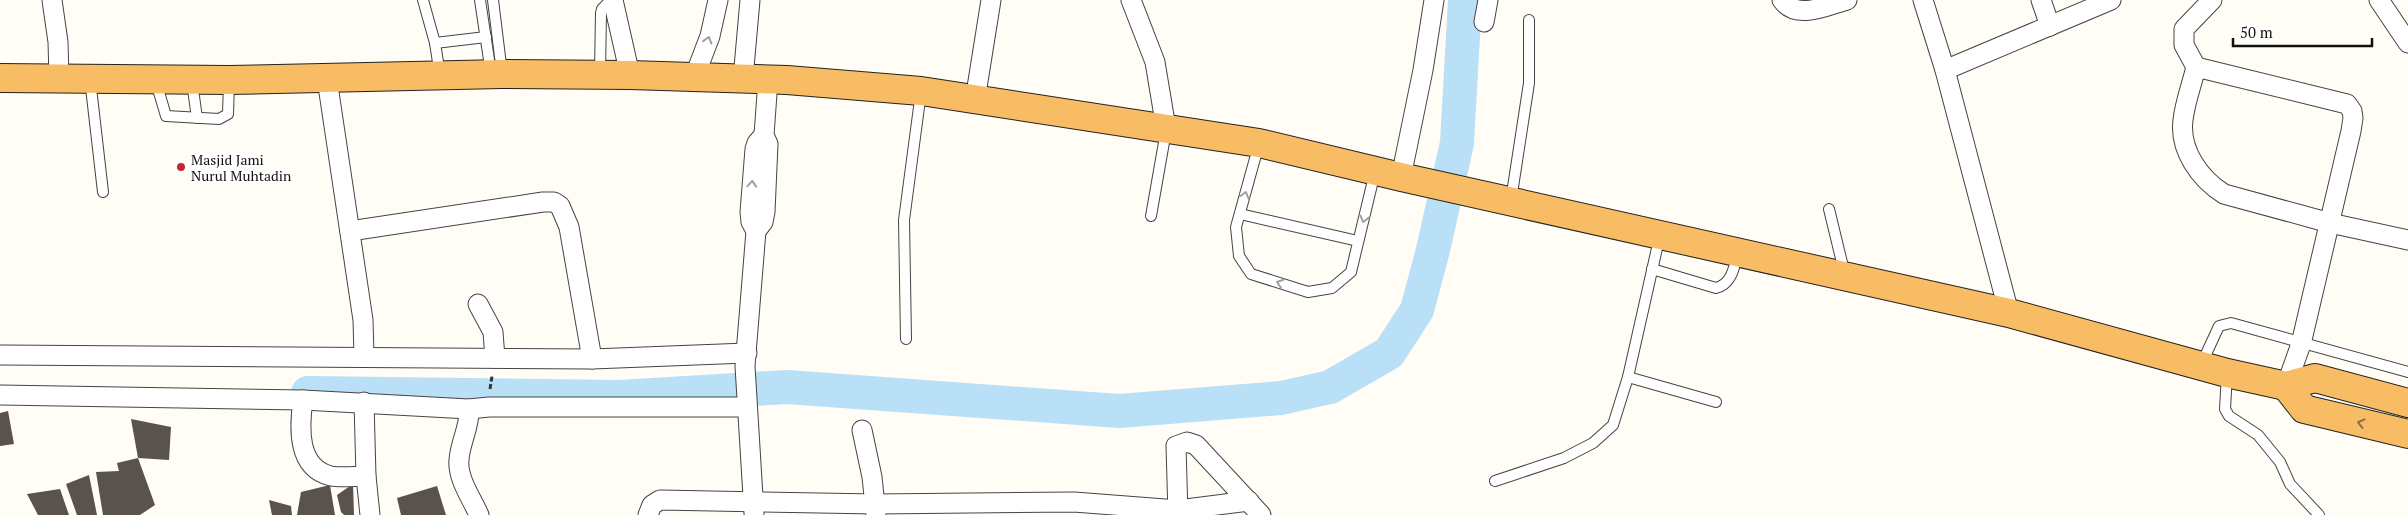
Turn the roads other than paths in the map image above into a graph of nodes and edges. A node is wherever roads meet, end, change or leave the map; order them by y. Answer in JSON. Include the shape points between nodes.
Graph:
{"nodes":[{"id":1,"x":52,"y":0,"type":"edge"},
{"id":2,"x":423,"y":0,"type":"edge"},
{"id":3,"x":480,"y":0,"type":"edge"},
{"id":4,"x":493,"y":0,"type":"edge"},
{"id":5,"x":612,"y":0,"type":"edge"},
{"id":6,"x":718,"y":0,"type":"edge"},
{"id":7,"x":750,"y":0,"type":"edge"},
{"id":8,"x":991,"y":0,"type":"edge"},
{"id":9,"x":1131,"y":0,"type":"edge"},
{"id":10,"x":1434,"y":0,"type":"edge"},
{"id":11,"x":1488,"y":0,"type":"edge"},
{"id":12,"x":1782,"y":0,"type":"edge"},
{"id":13,"x":1847,"y":0,"type":"edge"},
{"id":14,"x":1923,"y":0,"type":"edge"},
{"id":15,"x":2041,"y":0,"type":"edge"},
{"id":16,"x":2111,"y":0,"type":"edge"},
{"id":17,"x":2212,"y":0,"type":"edge"},
{"id":18,"x":2379,"y":0,"type":"edge"},
{"id":19,"x":1529,"y":20,"type":"dead end"},
{"id":20,"x":1484,"y":22,"type":"dead end"},
{"id":21,"x":2050,"y":26,"type":"junction"},
{"id":22,"x":486,"y":37,"type":"junction"},
{"id":23,"x":435,"y":43,"type":"junction"},
{"id":24,"x":2408,"y":43,"type":"edge"},
{"id":25,"x":2196,"y":67,"type":"junction"},
{"id":26,"x":1945,"y":70,"type":"junction"},
{"id":27,"x":497,"y":74,"type":"junction"},
{"id":28,"x":600,"y":74,"type":"junction"},
{"id":29,"x":630,"y":75,"type":"junction"},
{"id":30,"x":440,"y":76,"type":"junction"},
{"id":31,"x":0,"y":78,"type":"edge"},
{"id":32,"x":59,"y":78,"type":"junction"},
{"id":33,"x":90,"y":78,"type":"junction"},
{"id":34,"x":694,"y":78,"type":"junction"},
{"id":35,"x":155,"y":79,"type":"junction"},
{"id":36,"x":192,"y":79,"type":"junction"},
{"id":37,"x":327,"y":79,"type":"junction"},
{"id":38,"x":228,"y":80,"type":"junction"},
{"id":39,"x":755,"y":80,"type":"junction"},
{"id":40,"x":921,"y":91,"type":"junction"},
{"id":41,"x":975,"y":100,"type":"junction"},
{"id":42,"x":197,"y":118,"type":"junction"},
{"id":43,"x":1166,"y":128,"type":"junction"},
{"id":44,"x":1259,"y":143,"type":"junction"},
{"id":45,"x":1395,"y":176,"type":"junction"},
{"id":46,"x":103,"y":192,"type":"dead end"},
{"id":47,"x":1511,"y":201,"type":"junction"},
{"id":48,"x":1828,"y":209,"type":"dead end"},
{"id":49,"x":1240,"y":214,"type":"junction"},
{"id":50,"x":1151,"y":216,"type":"dead end"},
{"id":51,"x":2330,"y":223,"type":"junction"},
{"id":52,"x":350,"y":231,"type":"junction"},
{"id":53,"x":1661,"y":234,"type":"junction"},
{"id":54,"x":2408,"y":240,"type":"edge"},
{"id":55,"x":1358,"y":241,"type":"junction"},
{"id":56,"x":1738,"y":252,"type":"junction"},
{"id":57,"x":1652,"y":269,"type":"junction"},
{"id":58,"x":1845,"y":276,"type":"junction"},
{"id":59,"x":478,"y":304,"type":"dead end"},
{"id":60,"x":2009,"y":313,"type":"junction"},
{"id":61,"x":906,"y":339,"type":"dead end"},
{"id":62,"x":2301,"y":344,"type":"junction"},
{"id":63,"x":0,"y":355,"type":"edge"},
{"id":64,"x":364,"y":356,"type":"junction"},
{"id":65,"x":592,"y":359,"type":"junction"},
{"id":66,"x":746,"y":359,"type":"junction"},
{"id":67,"x":494,"y":366,"type":"junction"},
{"id":68,"x":2200,"y":366,"type":"junction"},
{"id":69,"x":2408,"y":372,"type":"edge"},
{"id":70,"x":2227,"y":373,"type":"junction"},
{"id":71,"x":1628,"y":377,"type":"junction"},
{"id":72,"x":2286,"y":386,"type":"junction"},
{"id":73,"x":0,"y":395,"type":"edge"},
{"id":74,"x":303,"y":400,"type":"junction"},
{"id":75,"x":746,"y":400,"type":"junction"},
{"id":76,"x":364,"y":402,"type":"junction"},
{"id":77,"x":1716,"y":402,"type":"dead end"},
{"id":78,"x":2408,"y":403,"type":"edge"},
{"id":79,"x":469,"y":409,"type":"junction"},
{"id":80,"x":862,"y":430,"type":"dead end"},
{"id":81,"x":2408,"y":434,"type":"edge"},
{"id":82,"x":366,"y":476,"type":"junction"},
{"id":83,"x":1495,"y":481,"type":"dead end"},
{"id":84,"x":753,"y":508,"type":"edge"},
{"id":85,"x":1255,"y":508,"type":"edge"},
{"id":86,"x":976,"y":509,"type":"edge"},
{"id":87,"x":1074,"y":509,"type":"edge"},
{"id":88,"x":876,"y":510,"type":"edge"},
{"id":89,"x":1178,"y":512,"type":"edge"},
{"id":90,"x":370,"y":515,"type":"edge"},
{"id":91,"x":479,"y":515,"type":"edge"},
{"id":92,"x":648,"y":515,"type":"edge"},
{"id":93,"x":2318,"y":515,"type":"edge"}],
"edges":[{"from":1,"to":32,"type":"street"},
{"from":2,"to":23,"type":"lane"},
{"from":3,"to":22,"type":"lane"},
{"from":4,"to":27,"type":"lane"},
{"from":5,"to":28,"type":"lane","via":[[601,13]]},
{"from":5,"to":29,"type":"street"},
{"from":34,"to":6,"type":"street","one_way":true,"via":[[710,36]]},
{"from":7,"to":39,"type":"street"},
{"from":8,"to":41,"type":"street"},
{"from":9,"to":43,"type":"street","via":[[1155,62]]},
{"from":10,"to":45,"type":"street","via":[[1423,70]]},
{"from":11,"to":20,"type":"street"},
{"from":12,"to":13,"type":"street","via":[[1797,11],[1807,11]]},
{"from":14,"to":26,"type":"street"},
{"from":15,"to":21,"type":"street"},
{"from":16,"to":21,"type":"street"},
{"from":17,"to":25,"type":"street","via":[[2184,29],[2184,45]]},
{"from":18,"to":24,"type":"street"},
{"from":19,"to":47,"type":"lane","via":[[1529,83]]},
{"from":21,"to":26,"type":"street"},
{"from":22,"to":23,"type":"lane"},
{"from":22,"to":27,"type":"lane"},
{"from":23,"to":30,"type":"lane"},
{"from":25,"to":51,"type":"street","via":[[2183,121],[2185,147],[2211,186],[2224,194]]},
{"from":25,"to":51,"type":"street","via":[[2347,104],[2352,111],[2352,124]]},
{"from":26,"to":60,"type":"street"},
{"from":27,"to":28,"type":"highway"},
{"from":27,"to":30,"type":"highway"},
{"from":28,"to":29,"type":"highway"},
{"from":29,"to":34,"type":"highway"},
{"from":30,"to":37,"type":"highway"},
{"from":31,"to":32,"type":"highway"},
{"from":32,"to":33,"type":"highway"},
{"from":33,"to":35,"type":"highway"},
{"from":33,"to":46,"type":"lane"},
{"from":34,"to":39,"type":"highway"},
{"from":35,"to":36,"type":"highway"},
{"from":35,"to":42,"type":"lane","via":[[166,116]]},
{"from":36,"to":38,"type":"highway"},
{"from":36,"to":42,"type":"lane"},
{"from":37,"to":38,"type":"highway"},
{"from":37,"to":52,"type":"street"},
{"from":38,"to":42,"type":"lane","via":[[226,117]]},
{"from":39,"to":40,"type":"highway"},
{"from":39,"to":66,"type":"street","via":[[764,136],[755,149],[750,212],[756,231]]},
{"from":40,"to":41,"type":"highway"},
{"from":40,"to":61,"type":"lane","via":[[904,220]]},
{"from":41,"to":43,"type":"highway"},
{"from":43,"to":44,"type":"highway"},
{"from":43,"to":50,"type":"lane"},
{"from":44,"to":45,"type":"highway"},
{"from":49,"to":44,"type":"lane","one_way":true},
{"from":45,"to":47,"type":"highway"},
{"from":45,"to":55,"type":"lane","one_way":true},
{"from":47,"to":53,"type":"highway"},
{"from":48,"to":58,"type":"lane"},
{"from":49,"to":55,"type":"lane"},
{"from":55,"to":49,"type":"lane","one_way":true,"via":[[1351,272],[1332,288],[1308,292],[1251,274],[1239,256],[1236,227]]},
{"from":51,"to":54,"type":"street"},
{"from":51,"to":62,"type":"street"},
{"from":52,"to":64,"type":"street","via":[[363,320]]},
{"from":52,"to":65,"type":"street","via":[[554,202],[560,206],[569,226]]},
{"from":53,"to":56,"type":"highway"},
{"from":53,"to":57,"type":"lane"},
{"from":56,"to":57,"type":"lane","via":[[1729,280],[1716,288]]},
{"from":56,"to":58,"type":"highway"},
{"from":57,"to":71,"type":"lane"},
{"from":58,"to":60,"type":"highway"},
{"from":59,"to":67,"type":"street","via":[[493,332]]},
{"from":60,"to":68,"type":"highway"},
{"from":62,"to":68,"type":"lane","via":[[2225,323],[2218,326]]},
{"from":62,"to":69,"type":"lane"},
{"from":62,"to":72,"type":"street"},
{"from":63,"to":64,"type":"street"},
{"from":64,"to":67,"type":"street"},
{"from":65,"to":66,"type":"street"},
{"from":65,"to":67,"type":"street"},
{"from":66,"to":75,"type":"street"},
{"from":68,"to":70,"type":"highway"},
{"from":70,"to":72,"type":"highway"},
{"from":70,"to":93,"type":"lane","via":[[2225,409],[2229,416],[2258,435],[2280,462],[2290,484]]},
{"from":71,"to":77,"type":"lane"},
{"from":71,"to":83,"type":"lane","via":[[1613,425],[1598,440],[1564,458]]},
{"from":72,"to":78,"type":"highway","via":[[2315,378]]},
{"from":81,"to":72,"type":"highway","one_way":true,"via":[[2304,409]]},
{"from":73,"to":74,"type":"street"},
{"from":74,"to":76,"type":"street"},
{"from":74,"to":82,"type":"street","via":[[300,421],[304,452],[310,466],[332,476]]},
{"from":75,"to":79,"type":"street"},
{"from":75,"to":84,"type":"street"},
{"from":76,"to":79,"type":"street"},
{"from":76,"to":82,"type":"street"},
{"from":79,"to":91,"type":"street","via":[[459,460],[460,472]]},
{"from":80,"to":88,"type":"street"},
{"from":82,"to":90,"type":"street"},
{"from":84,"to":88,"type":"street"},
{"from":84,"to":92,"type":"street","via":[[660,500],[652,505]]},
{"from":85,"to":89,"type":"street"},
{"from":85,"to":89,"type":"street","via":[[1196,445],[1187,442],[1176,446]]},
{"from":86,"to":87,"type":"street"},
{"from":86,"to":88,"type":"street"},
{"from":87,"to":89,"type":"street"}]}
